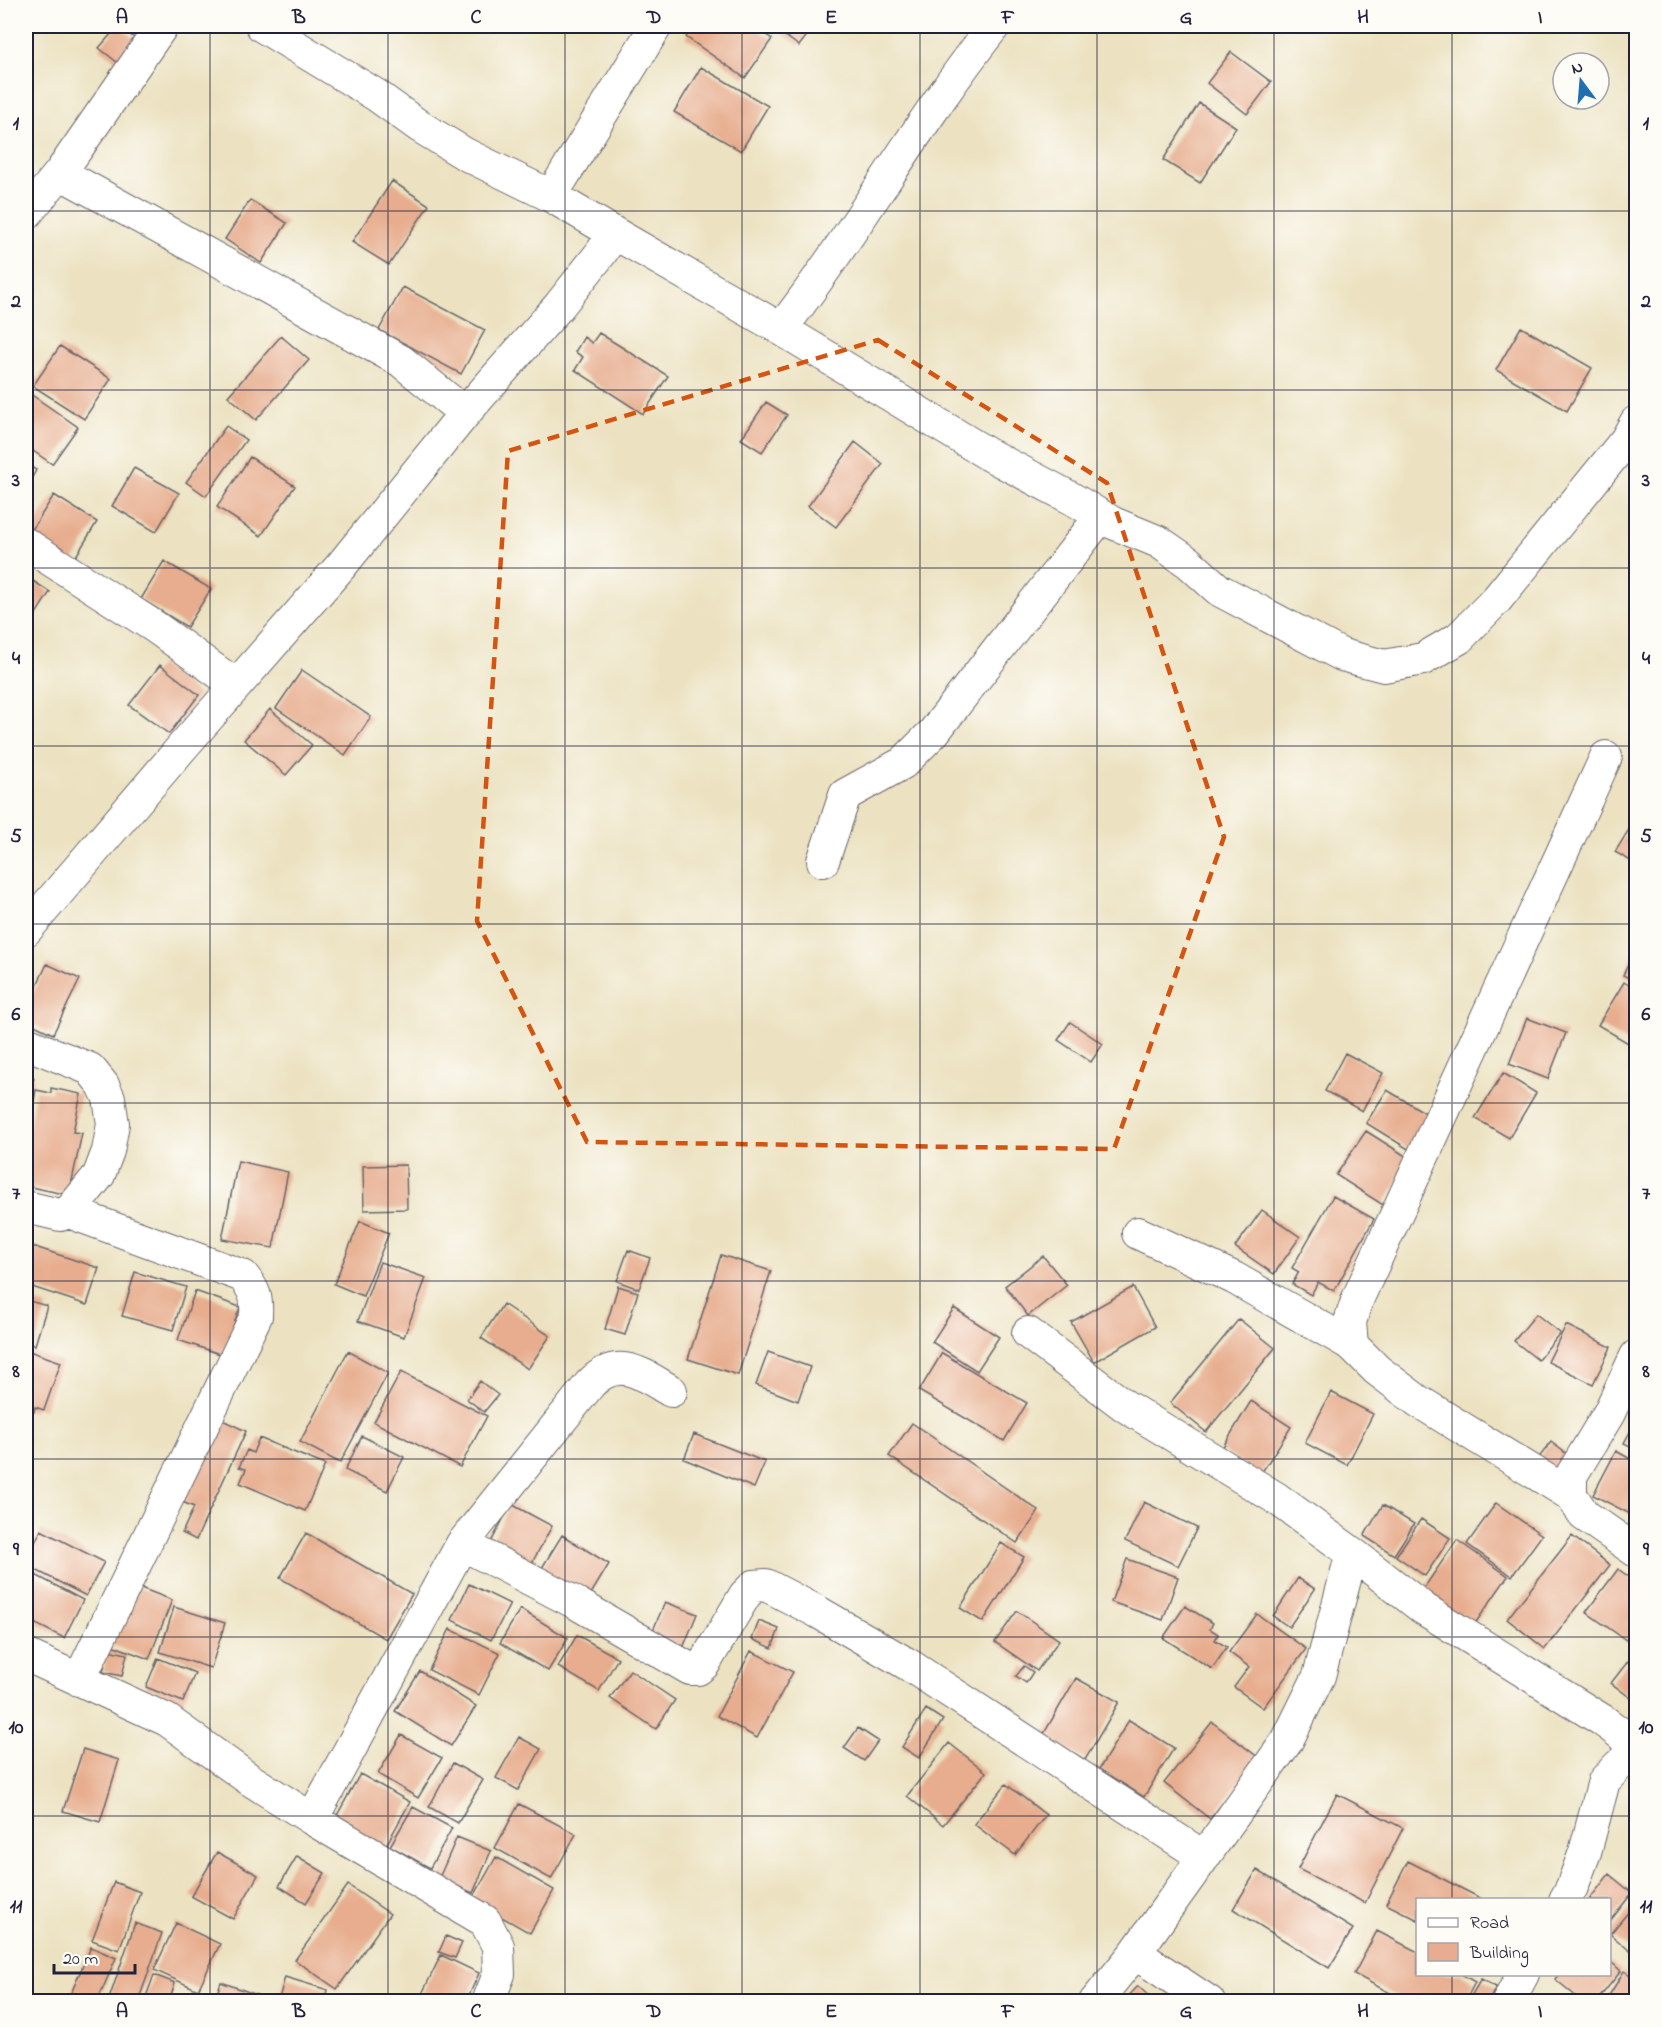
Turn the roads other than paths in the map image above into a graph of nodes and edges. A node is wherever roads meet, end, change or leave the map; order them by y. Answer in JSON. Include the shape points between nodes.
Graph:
{"nodes":[{"id":1,"x":162,"y":26,"type":"edge"},
{"id":2,"x":262,"y":26,"type":"edge"},
{"id":3,"x":656,"y":26,"type":"edge"},
{"id":4,"x":994,"y":26,"type":"edge"},
{"id":5,"x":60,"y":173,"type":"junction"},
{"id":6,"x":551,"y":196,"type":"junction"},
{"id":7,"x":26,"y":214,"type":"edge"},
{"id":8,"x":614,"y":233,"type":"junction"},
{"id":9,"x":781,"y":329,"type":"junction"},
{"id":10,"x":465,"y":413,"type":"junction"},
{"id":11,"x":1636,"y":422,"type":"edge"},
{"id":12,"x":1101,"y":516,"type":"junction"},
{"id":13,"x":26,"y":544,"type":"edge"},
{"id":14,"x":236,"y":685,"type":"junction"},
{"id":15,"x":1606,"y":757,"type":"dead end"},
{"id":16,"x":823,"y":861,"type":"dead end"},
{"id":17,"x":26,"y":930,"type":"edge"},
{"id":18,"x":26,"y":1043,"type":"edge"},
{"id":19,"x":26,"y":1207,"type":"edge"},
{"id":20,"x":69,"y":1212,"type":"junction"},
{"id":21,"x":1138,"y":1233,"type":"dead end"},
{"id":22,"x":1028,"y":1333,"type":"dead end"},
{"id":23,"x":1352,"y":1344,"type":"junction"},
{"id":24,"x":1636,"y":1356,"type":"edge"},
{"id":25,"x":671,"y":1391,"type":"dead end"},
{"id":26,"x":1571,"y":1495,"type":"junction"},
{"id":27,"x":462,"y":1544,"type":"junction"},
{"id":28,"x":1636,"y":1551,"type":"edge"},
{"id":29,"x":1352,"y":1552,"type":"junction"},
{"id":30,"x":26,"y":1655,"type":"edge"},
{"id":31,"x":79,"y":1680,"type":"junction"},
{"id":32,"x":1636,"y":1753,"type":"edge"},
{"id":33,"x":312,"y":1819,"type":"junction"},
{"id":34,"x":1204,"y":1857,"type":"junction"},
{"id":35,"x":1566,"y":1898,"type":"edge"},
{"id":36,"x":1135,"y":1953,"type":"junction"},
{"id":37,"x":1522,"y":1976,"type":"edge"},
{"id":38,"x":488,"y":2001,"type":"edge"},
{"id":39,"x":1095,"y":2001,"type":"edge"},
{"id":40,"x":1209,"y":2001,"type":"edge"},
{"id":41,"x":1508,"y":2001,"type":"edge"}],
"edges":[{"from":1,"to":5,"type":"street"},
{"from":2,"to":6,"type":"street","via":[[465,154]]},
{"from":3,"to":6,"type":"street"},
{"from":4,"to":9,"type":"street","via":[[934,104]]},
{"from":5,"to":7,"type":"street"},
{"from":5,"to":10,"type":"street","via":[[401,361]]},
{"from":6,"to":8,"type":"street"},
{"from":8,"to":9,"type":"street"},
{"from":8,"to":10,"type":"street","via":[[559,306]]},
{"from":9,"to":12,"type":"street","via":[[986,453]]},
{"from":10,"to":14,"type":"street","via":[[341,566]]},
{"from":11,"to":12,"type":"street","via":[[1626,440],[1460,638],[1424,659],[1384,666],[1342,655],[1219,590],[1159,542]]},
{"from":12,"to":16,"type":"street","via":[[934,732],[903,764],[845,795]]},
{"from":13,"to":14,"type":"street","via":[[155,627]]},
{"from":14,"to":17,"type":"street"},
{"from":15,"to":23,"type":"street","via":[[1358,1298],[1350,1322]]},
{"from":18,"to":20,"type":"street","via":[[90,1069],[109,1098],[113,1125],[108,1151],[99,1175]]},
{"from":19,"to":20,"type":"street","via":[[60,1215]]},
{"from":20,"to":31,"type":"street","via":[[243,1276],[257,1300],[256,1316]]},
{"from":21,"to":23,"type":"street","via":[[1234,1278]]},
{"from":22,"to":29,"type":"street","via":[[1125,1406],[1276,1498]]},
{"from":23,"to":26,"type":"street","via":[[1377,1370],[1418,1401]]},
{"from":24,"to":26,"type":"street","via":[[1571,1476]]},
{"from":25,"to":27,"type":"street","via":[[630,1368],[598,1376]]},
{"from":26,"to":28,"type":"street","via":[[1584,1515]]},
{"from":27,"to":33,"type":"street"},
{"from":27,"to":34,"type":"street","via":[[576,1603],[690,1669],[704,1664],[745,1595],[754,1586],[766,1586],[909,1665]]},
{"from":29,"to":32,"type":"street","via":[[1424,1609],[1602,1720],[1621,1734]]},
{"from":29,"to":34,"type":"street","via":[[1319,1676],[1287,1741]]},
{"from":30,"to":31,"type":"street"},
{"from":31,"to":33,"type":"street","via":[[167,1719]]},
{"from":32,"to":35,"type":"street","via":[[1604,1781],[1585,1852]]},
{"from":33,"to":38,"type":"street","via":[[485,1921],[498,1946],[499,1974]]},
{"from":34,"to":36,"type":"street"},
{"from":36,"to":39,"type":"street"},
{"from":36,"to":40,"type":"street"},
{"from":37,"to":41,"type":"street"}]}
